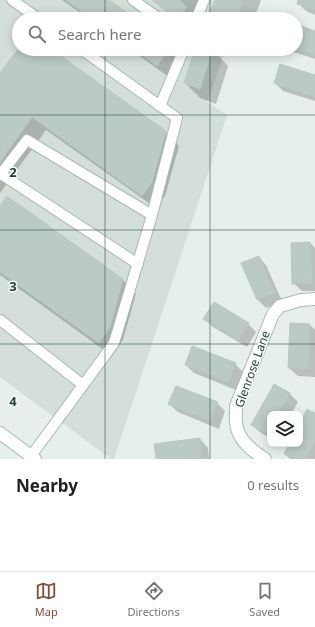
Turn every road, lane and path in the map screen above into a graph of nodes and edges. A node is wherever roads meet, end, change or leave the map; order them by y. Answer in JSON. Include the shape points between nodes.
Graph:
{"nodes":[{"id":1,"x":12,"y":0,"type":"edge"},
{"id":2,"x":133,"y":0,"type":"edge"},
{"id":3,"x":204,"y":0,"type":"edge"},
{"id":4,"x":29,"y":12,"type":"edge"},
{"id":5,"x":150,"y":12,"type":"edge"},
{"id":6,"x":199,"y":12,"type":"edge"},
{"id":7,"x":91,"y":56,"type":"edge"},
{"id":8,"x":181,"y":56,"type":"edge"},
{"id":9,"x":160,"y":106,"type":"junction"},
{"id":10,"x":0,"y":175,"type":"edge"},
{"id":11,"x":152,"y":215,"type":"junction"},
{"id":12,"x":138,"y":264,"type":"junction"},
{"id":13,"x":315,"y":299,"type":"edge"},
{"id":14,"x":0,"y":320,"type":"edge"},
{"id":15,"x":83,"y":385,"type":"junction"},
{"id":16,"x":0,"y":433,"type":"edge"},
{"id":17,"x":33,"y":457,"type":"edge"},
{"id":18,"x":265,"y":459,"type":"edge"}],
"edges":[{"from":1,"to":4,"type":"lane"},
{"from":2,"to":5,"type":"lane"},
{"from":3,"to":6,"type":"lane"},
{"from":7,"to":9,"type":"lane"},
{"from":8,"to":9,"type":"lane"},
{"from":9,"to":11,"type":"lane","via":[[177,118]]},
{"from":10,"to":11,"type":"lane","via":[[27,140]]},
{"from":10,"to":12,"type":"lane"},
{"from":11,"to":12,"type":"lane"},
{"from":12,"to":15,"type":"lane","via":[[114,343]]},
{"from":13,"to":18,"type":"street","name":"Glenrose Lane","via":[[280,306],[273,314],[236,406],[237,430],[253,451]]},
{"from":14,"to":15,"type":"lane"},
{"from":15,"to":17,"type":"lane"},
{"from":16,"to":17,"type":"street"}]}
